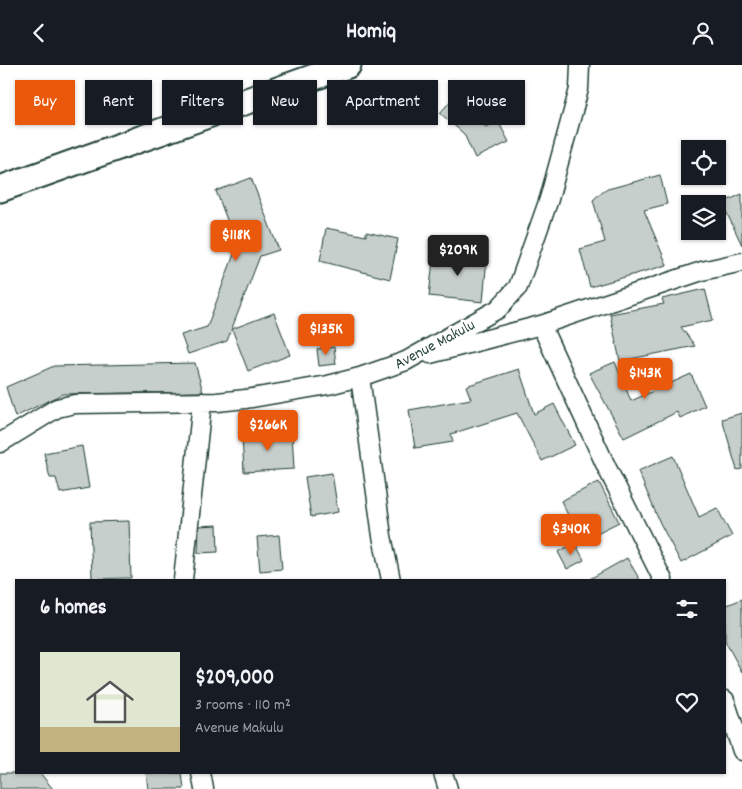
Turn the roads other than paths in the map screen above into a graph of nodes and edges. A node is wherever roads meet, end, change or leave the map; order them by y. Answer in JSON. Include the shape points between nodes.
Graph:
{"nodes":[{"id":1,"x":348,"y":65,"type":"edge"},
{"id":2,"x":580,"y":65,"type":"edge"},
{"id":3,"x":0,"y":189,"type":"edge"},
{"id":4,"x":742,"y":262,"type":"edge"},
{"id":5,"x":541,"y":325,"type":"junction"},
{"id":6,"x":406,"y":361,"type":"junction"},
{"id":7,"x":360,"y":377,"type":"junction"},
{"id":8,"x":202,"y":402,"type":"junction"},
{"id":9,"x":0,"y":443,"type":"edge"},
{"id":10,"x":183,"y":579,"type":"edge"},
{"id":11,"x":391,"y":579,"type":"edge"},
{"id":12,"x":662,"y":579,"type":"edge"},
{"id":13,"x":726,"y":703,"type":"edge"},
{"id":14,"x":742,"y":751,"type":"edge"},
{"id":15,"x":201,"y":774,"type":"edge"},
{"id":16,"x":443,"y":774,"type":"edge"},
{"id":17,"x":204,"y":789,"type":"edge"},
{"id":18,"x":448,"y":789,"type":"edge"}],
"edges":[{"from":1,"to":3,"type":"main road"},
{"from":2,"to":6,"type":"street","name":"Avenue Makulu","via":[[579,89],[549,199],[518,287],[498,309]]},
{"from":4,"to":5,"type":"street","via":[[702,271]]},
{"from":5,"to":6,"type":"street"},
{"from":5,"to":12,"type":"street"},
{"from":6,"to":7,"type":"street","name":"Avenue Makulu"},
{"from":7,"to":8,"type":"street","name":"Avenue Makulu","via":[[246,399]]},
{"from":7,"to":11,"type":"street"},
{"from":8,"to":9,"type":"street","name":"Avenue Makulu","via":[[75,404],[57,408]]},
{"from":8,"to":10,"type":"street"},
{"from":13,"to":14,"type":"street"},
{"from":15,"to":17,"type":"street"},
{"from":16,"to":18,"type":"street"}]}
